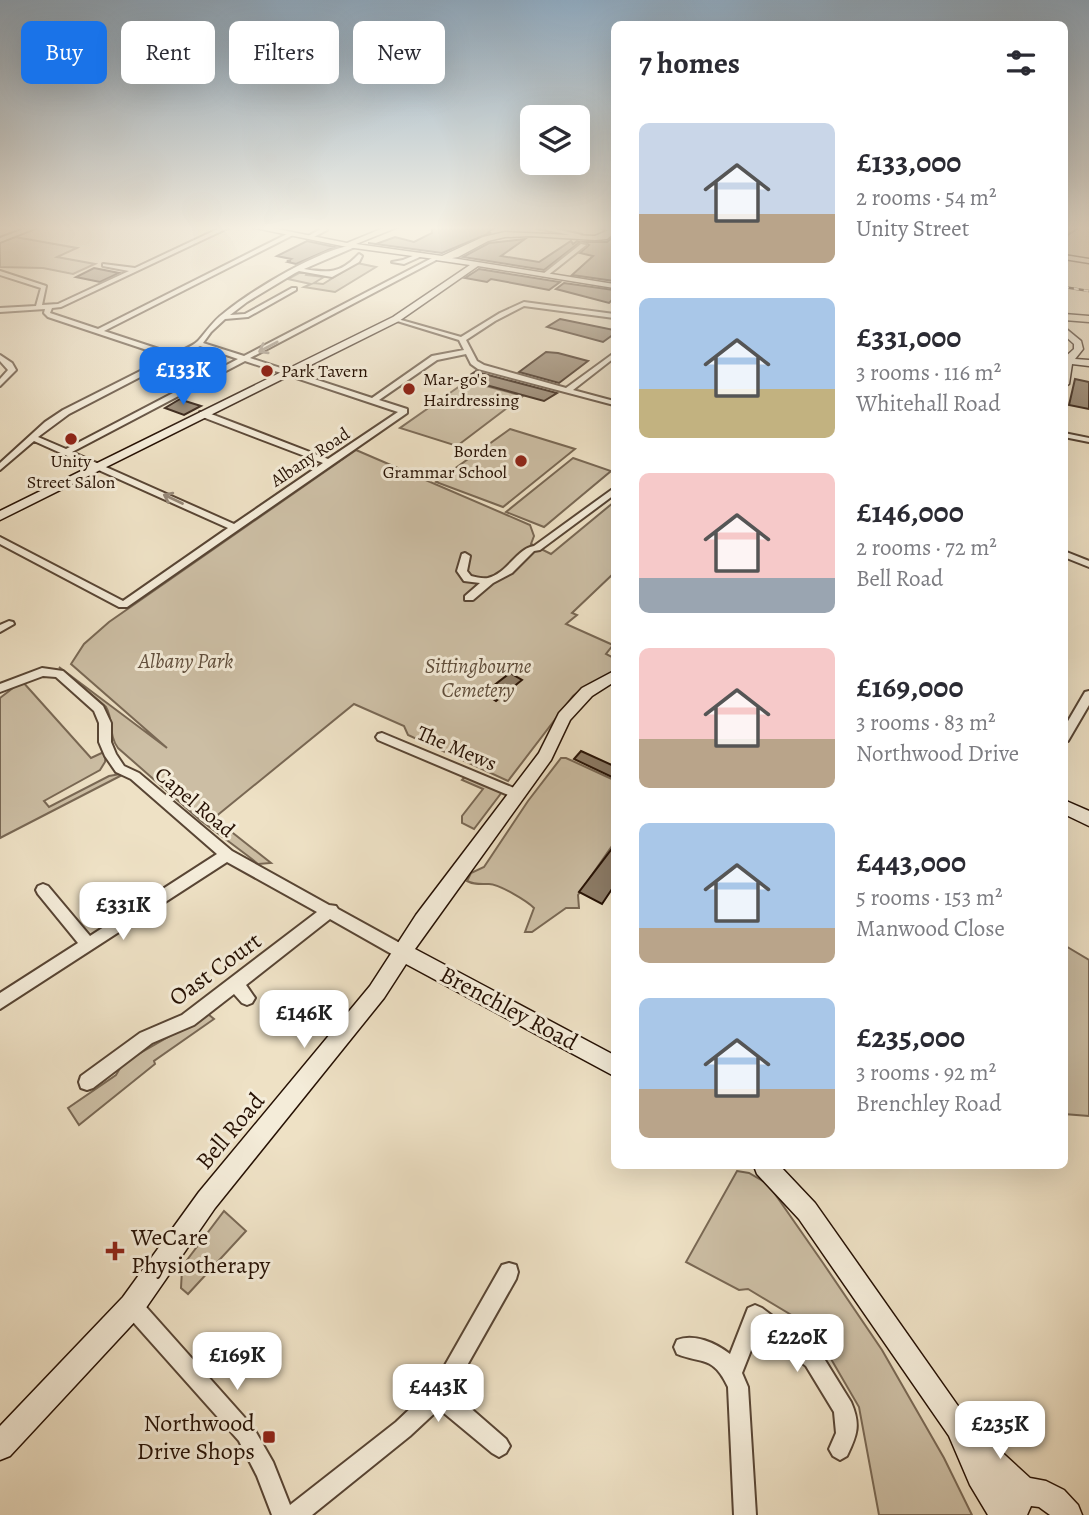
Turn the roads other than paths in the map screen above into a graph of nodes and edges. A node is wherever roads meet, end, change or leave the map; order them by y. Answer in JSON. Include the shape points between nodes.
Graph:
{"nodes":[{"id":1,"x":41,"y":298,"type":"edge"},
{"id":2,"x":76,"y":298,"type":"edge"},
{"id":3,"x":166,"y":298,"type":"edge"},
{"id":4,"x":249,"y":298,"type":"edge"},
{"id":5,"x":279,"y":298,"type":"edge"},
{"id":6,"x":362,"y":298,"type":"edge"},
{"id":7,"x":427,"y":298,"type":"edge"},
{"id":8,"x":39,"y":306,"type":"junction"},
{"id":9,"x":606,"y":307,"type":"dead end"},
{"id":10,"x":49,"y":308,"type":"junction"},
{"id":11,"x":0,"y":310,"type":"edge"},
{"id":12,"x":599,"y":314,"type":"junction"},
{"id":13,"x":611,"y":316,"type":"edge"},
{"id":14,"x":223,"y":317,"type":"junction"},
{"id":15,"x":1068,"y":317,"type":"edge"},
{"id":16,"x":396,"y":319,"type":"junction"},
{"id":17,"x":1089,"y":319,"type":"edge"},
{"id":18,"x":100,"y":331,"type":"junction"},
{"id":19,"x":1068,"y":334,"type":"edge"},
{"id":20,"x":200,"y":342,"type":"junction"},
{"id":21,"x":465,"y":345,"type":"junction"},
{"id":22,"x":173,"y":356,"type":"junction"},
{"id":23,"x":0,"y":357,"type":"edge"},
{"id":24,"x":611,"y":357,"type":"edge"},
{"id":25,"x":246,"y":358,"type":"junction"},
{"id":26,"x":1068,"y":359,"type":"edge"},
{"id":27,"x":1068,"y":361,"type":"edge"},
{"id":28,"x":1089,"y":363,"type":"edge"},
{"id":29,"x":287,"y":372,"type":"junction"},
{"id":30,"x":0,"y":384,"type":"edge"},
{"id":31,"x":568,"y":390,"type":"junction"},
{"id":32,"x":374,"y":400,"type":"junction"},
{"id":33,"x":611,"y":402,"type":"edge"},
{"id":34,"x":203,"y":414,"type":"junction"},
{"id":35,"x":1068,"y":436,"type":"edge"},
{"id":36,"x":33,"y":438,"type":"junction"},
{"id":37,"x":1089,"y":440,"type":"edge"},
{"id":38,"x":67,"y":452,"type":"junction"},
{"id":39,"x":330,"y":463,"type":"junction"},
{"id":40,"x":99,"y":466,"type":"junction"},
{"id":41,"x":0,"y":467,"type":"edge"},
{"id":42,"x":611,"y":493,"type":"edge"},
{"id":43,"x":0,"y":516,"type":"edge"},
{"id":44,"x":235,"y":528,"type":"junction"},
{"id":45,"x":0,"y":540,"type":"edge"},
{"id":46,"x":531,"y":549,"type":"joint"},
{"id":47,"x":465,"y":556,"type":"dead end"},
{"id":48,"x":1068,"y":556,"type":"edge"},
{"id":49,"x":1089,"y":564,"type":"edge"},
{"id":50,"x":489,"y":581,"type":"junction"},
{"id":51,"x":469,"y":598,"type":"dead end"},
{"id":52,"x":611,"y":678,"type":"edge"},
{"id":53,"x":0,"y":688,"type":"edge"},
{"id":54,"x":1089,"y":695,"type":"edge"},
{"id":55,"x":1068,"y":731,"type":"edge"},
{"id":56,"x":382,"y":737,"type":"dead end"},
{"id":57,"x":517,"y":794,"type":"junction"},
{"id":58,"x":1068,"y":808,"type":"edge"},
{"id":59,"x":1089,"y":819,"type":"edge"},
{"id":60,"x":228,"y":855,"type":"junction"},
{"id":61,"x":43,"y":890,"type":"dead end"},
{"id":62,"x":331,"y":911,"type":"junction"},
{"id":63,"x":88,"y":944,"type":"junction"},
{"id":64,"x":402,"y":952,"type":"junction"},
{"id":65,"x":236,"y":984,"type":"junction"},
{"id":66,"x":247,"y":998,"type":"dead end"},
{"id":67,"x":0,"y":1002,"type":"edge"},
{"id":68,"x":611,"y":1064,"type":"edge"},
{"id":69,"x":87,"y":1082,"type":"dead end"},
{"id":70,"x":770,"y":1169,"type":"edge"},
{"id":71,"x":509,"y":1272,"type":"dead end"},
{"id":72,"x":132,"y":1306,"type":"junction"},
{"id":73,"x":684,"y":1347,"type":"dead end"},
{"id":74,"x":733,"y":1371,"type":"junction"},
{"id":75,"x":439,"y":1395,"type":"junction"},
{"id":76,"x":958,"y":1427,"type":"junction"},
{"id":77,"x":0,"y":1446,"type":"edge"},
{"id":78,"x":499,"y":1446,"type":"dead end"},
{"id":79,"x":840,"y":1449,"type":"dead end"},
{"id":80,"x":1019,"y":1504,"type":"edge"},
{"id":81,"x":283,"y":1515,"type":"edge"},
{"id":82,"x":295,"y":1515,"type":"edge"},
{"id":83,"x":745,"y":1515,"type":"edge"},
{"id":84,"x":1004,"y":1515,"type":"edge"},
{"id":85,"x":1068,"y":1515,"type":"edge"}],
"edges":[{"from":1,"to":8,"type":"street"},
{"from":2,"to":10,"type":"street"},
{"from":3,"to":18,"type":"street"},
{"from":4,"to":14,"type":"street"},
{"from":5,"to":14,"type":"street","via":[[246,316]]},
{"from":6,"to":25,"type":"street","one_way":true},
{"from":7,"to":16,"type":"street"},
{"from":8,"to":10,"type":"street"},
{"from":8,"to":11,"type":"street"},
{"from":9,"to":12,"type":"street"},
{"from":10,"to":18,"type":"street","via":[[50,316]]},
{"from":12,"to":13,"type":"street"},
{"from":12,"to":21,"type":"street","via":[[516,303]]},
{"from":14,"to":20,"type":"street"},
{"from":15,"to":17,"type":"main road"},
{"from":16,"to":21,"type":"street"},
{"from":16,"to":29,"type":"street"},
{"from":18,"to":22,"type":"street"},
{"from":19,"to":26,"type":"street","via":[[1079,349]]},
{"from":20,"to":22,"type":"street"},
{"from":20,"to":25,"type":"street"},
{"from":21,"to":31,"type":"street","via":[[481,367]]},
{"from":21,"to":32,"type":"street","via":[[435,358]]},
{"from":22,"to":36,"type":"street","via":[[79,404]]},
{"from":23,"to":30,"type":"street","via":[[12,370]]},
{"from":24,"to":31,"type":"street"},
{"from":25,"to":29,"type":"street"},
{"from":25,"to":38,"type":"street"},
{"from":27,"to":28,"type":"street"},
{"from":29,"to":32,"type":"street"},
{"from":29,"to":34,"type":"street"},
{"from":31,"to":33,"type":"street"},
{"from":32,"to":39,"type":"street","name":"Albany Road","via":[[404,411]]},
{"from":34,"to":39,"type":"street"},
{"from":34,"to":40,"type":"street"},
{"from":35,"to":37,"type":"street"},
{"from":36,"to":38,"type":"street"},
{"from":36,"to":41,"type":"street"},
{"from":38,"to":40,"type":"street"},
{"from":39,"to":44,"type":"street","name":"Albany Road"},
{"from":40,"to":43,"type":"street"},
{"from":44,"to":40,"type":"street","one_way":true},
{"from":42,"to":46,"type":"street"},
{"from":44,"to":45,"type":"street","name":"Albany Road","via":[[122,605]]},
{"from":46,"to":50,"type":"street","via":[[516,566]]},
{"from":47,"to":50,"type":"street","via":[[462,571],[468,579]]},
{"from":48,"to":49,"type":"street"},
{"from":50,"to":51,"type":"street"},
{"from":52,"to":57,"type":"street","name":"Bell Road","via":[[587,692],[564,716],[545,756]]},
{"from":53,"to":60,"type":"street","name":"Capel Road","via":[[42,672],[59,674],[99,709],[105,742],[120,769],[135,776]]},
{"from":54,"to":55,"type":"street"},
{"from":56,"to":57,"type":"street","name":"The Mews"},
{"from":57,"to":64,"type":"street","name":"Bell Road"},
{"from":58,"to":59,"type":"street"},
{"from":60,"to":62,"type":"street","name":"Capel Road"},
{"from":60,"to":63,"type":"street"},
{"from":61,"to":63,"type":"street"},
{"from":62,"to":64,"type":"street","name":"Capel Road"},
{"from":62,"to":65,"type":"street","name":"Oast Court"},
{"from":63,"to":67,"type":"street"},
{"from":64,"to":68,"type":"street","name":"Brenchley Road"},
{"from":64,"to":72,"type":"street","name":"Bell Road","via":[[377,992],[207,1200]]},
{"from":65,"to":66,"type":"street"},
{"from":65,"to":69,"type":"street","name":"Oast Court","via":[[188,1020],[146,1038]]},
{"from":70,"to":76,"type":"street","via":[[807,1211]]},
{"from":71,"to":75,"type":"street"},
{"from":72,"to":77,"type":"street","name":"Bell Road"},
{"from":72,"to":81,"type":"street","via":[[246,1434]]},
{"from":73,"to":74,"type":"street","via":[[704,1347]]},
{"from":74,"to":79,"type":"street","via":[[755,1315],[813,1359],[844,1409],[847,1433]]},
{"from":74,"to":83,"type":"street"},
{"from":75,"to":78,"type":"street"},
{"from":75,"to":82,"type":"street","via":[[404,1429]]},
{"from":76,"to":80,"type":"street"},
{"from":76,"to":84,"type":"street"},
{"from":80,"to":85,"type":"street","via":[[1045,1494]]}]}
